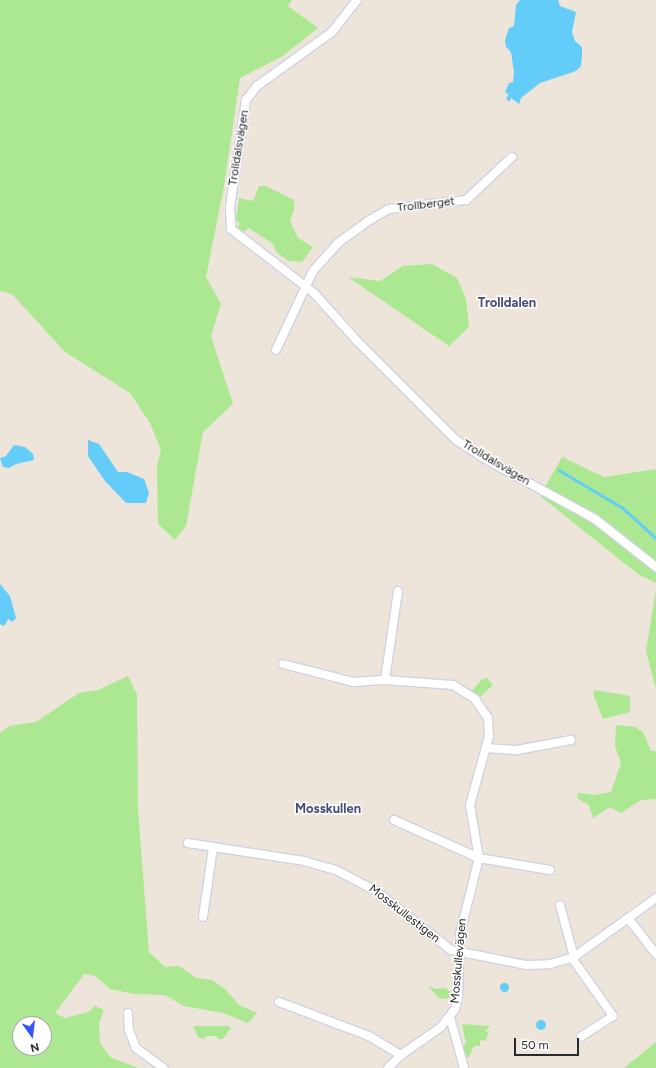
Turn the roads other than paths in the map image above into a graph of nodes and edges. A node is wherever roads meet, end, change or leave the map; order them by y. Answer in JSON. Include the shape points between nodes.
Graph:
{"nodes":[{"id":1,"x":357,"y":0,"type":"edge"},
{"id":2,"x":512,"y":157,"type":"dead end"},
{"id":3,"x":305,"y":285,"type":"junction"},
{"id":4,"x":276,"y":350,"type":"dead end"},
{"id":5,"x":656,"y":567,"type":"edge"},
{"id":6,"x":398,"y":591,"type":"dead end"},
{"id":7,"x":283,"y":664,"type":"dead end"},
{"id":8,"x":385,"y":680,"type":"junction"},
{"id":9,"x":571,"y":740,"type":"dead end"},
{"id":10,"x":486,"y":748,"type":"junction"},
{"id":11,"x":394,"y":820,"type":"dead end"},
{"id":12,"x":188,"y":843,"type":"dead end"},
{"id":13,"x":213,"y":848,"type":"junction"},
{"id":14,"x":478,"y":858,"type":"junction"},
{"id":15,"x":550,"y":870,"type":"dead end"},
{"id":16,"x":656,"y":898,"type":"edge"},
{"id":17,"x":560,"y":905,"type":"dead end"},
{"id":18,"x":203,"y":917,"type":"dead end"},
{"id":19,"x":628,"y":918,"type":"junction"},
{"id":20,"x":458,"y":951,"type":"junction"},
{"id":21,"x":656,"y":954,"type":"edge"},
{"id":22,"x":573,"y":958,"type":"junction"},
{"id":23,"x":279,"y":1002,"type":"dead end"},
{"id":24,"x":128,"y":1013,"type":"dead end"},
{"id":25,"x":450,"y":1018,"type":"junction"},
{"id":26,"x":581,"y":1037,"type":"dead end"},
{"id":27,"x":401,"y":1055,"type":"junction"},
{"id":28,"x":164,"y":1068,"type":"edge"},
{"id":29,"x":388,"y":1068,"type":"edge"},
{"id":30,"x":464,"y":1068,"type":"edge"}],
"edges":[{"from":1,"to":3,"type":"street","name":"Trolldalsvägen","via":[[332,32],[258,86],[246,100],[241,119],[230,207],[231,229]]},
{"from":2,"to":3,"type":"street","name":"Trollberget","via":[[466,200],[408,205],[389,209],[368,220],[338,243],[312,271]]},
{"from":3,"to":4,"type":"street"},
{"from":3,"to":5,"type":"street","name":"Trolldalsvägen","via":[[456,440],[485,459],[595,518]]},
{"from":6,"to":8,"type":"street"},
{"from":7,"to":8,"type":"street","name":"Mosskullevägen","via":[[353,682]]},
{"from":8,"to":10,"type":"street","name":"Mosskullevägen","via":[[453,685],[466,691],[483,708],[488,718],[489,736]]},
{"from":9,"to":10,"type":"street","via":[[517,750]]},
{"from":10,"to":14,"type":"street","name":"Mosskullevägen","via":[[470,805]]},
{"from":11,"to":14,"type":"street"},
{"from":12,"to":13,"type":"street","name":"Mosskullestigen"},
{"from":13,"to":18,"type":"street"},
{"from":13,"to":20,"type":"street","name":"Mosskullestigen","via":[[304,861],[336,870],[376,891],[440,942],[451,950]]},
{"from":14,"to":15,"type":"street"},
{"from":14,"to":20,"type":"street","name":"Mosskullevägen","via":[[465,907]]},
{"from":16,"to":19,"type":"street","name":"Mosskullestigen"},
{"from":17,"to":22,"type":"street"},
{"from":19,"to":21,"type":"street"},
{"from":19,"to":22,"type":"street","name":"Mosskullestigen"},
{"from":20,"to":22,"type":"street","name":"Mosskullestigen","via":[[526,965],[550,964]]},
{"from":20,"to":25,"type":"street","name":"Mosskullevägen","via":[[458,998]]},
{"from":22,"to":26,"type":"street","via":[[613,1016]]},
{"from":23,"to":27,"type":"street","via":[[370,1036]]},
{"from":24,"to":28,"type":"street","via":[[129,1030],[136,1048]]},
{"from":25,"to":27,"type":"street","name":"Mosskullevägen"},
{"from":25,"to":30,"type":"street","name":"Mosskullevägen"},
{"from":27,"to":29,"type":"street","name":"Mosskullevägen"}]}
